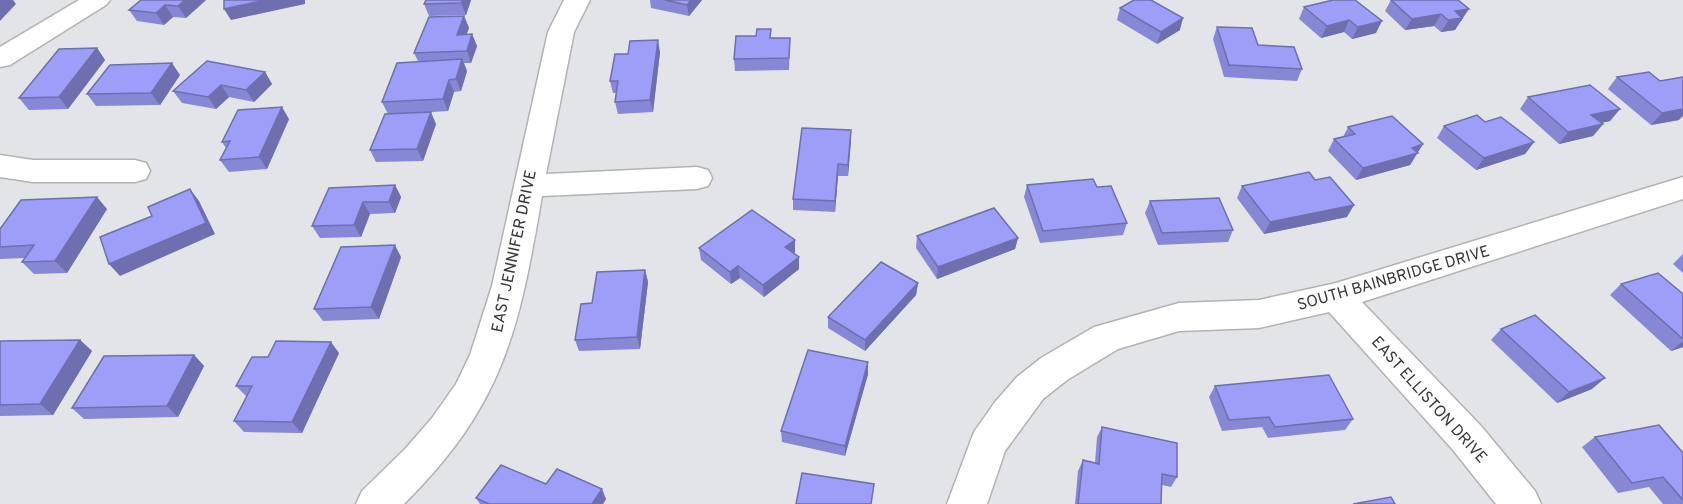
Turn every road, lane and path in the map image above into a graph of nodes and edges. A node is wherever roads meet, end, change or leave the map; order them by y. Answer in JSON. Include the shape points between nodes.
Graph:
{"nodes":[{"id":1,"x":97,"y":0,"type":"edge"},
{"id":2,"x":577,"y":0,"type":"edge"},
{"id":3,"x":0,"y":59,"type":"edge"},
{"id":4,"x":0,"y":166,"type":"edge"},
{"id":5,"x":135,"y":171,"type":"dead end"},
{"id":6,"x":697,"y":178,"type":"dead end"},
{"id":7,"x":528,"y":186,"type":"junction"},
{"id":8,"x":1683,"y":188,"type":"edge"},
{"id":9,"x":1336,"y":297,"type":"junction"},
{"id":10,"x":376,"y":504,"type":"edge"},
{"id":11,"x":967,"y":504,"type":"edge"},
{"id":12,"x":1521,"y":504,"type":"edge"}],
"edges":[{"from":1,"to":3,"type":"street"},
{"from":2,"to":7,"type":"street","name":"EAST JENNIFER DRIVE","via":[[561,32]]},
{"from":4,"to":5,"type":"street","via":[[33,171]]},
{"from":6,"to":7,"type":"street"},
{"from":7,"to":10,"type":"street","name":"EAST JENNIFER DRIVE","via":[[513,266],[479,377],[416,468]]},
{"from":8,"to":9,"type":"street","name":"SOUTH BAINBRIDGE DRIVE"},
{"from":9,"to":11,"type":"street","name":"SOUTH BAINBRIDGE DRIVE","via":[[1259,314],[1158,321],[1079,352],[1030,388],[1008,414],[988,444]]},
{"from":9,"to":12,"type":"street","name":"EAST ELLISTON DRIVE","via":[[1467,438]]}]}
